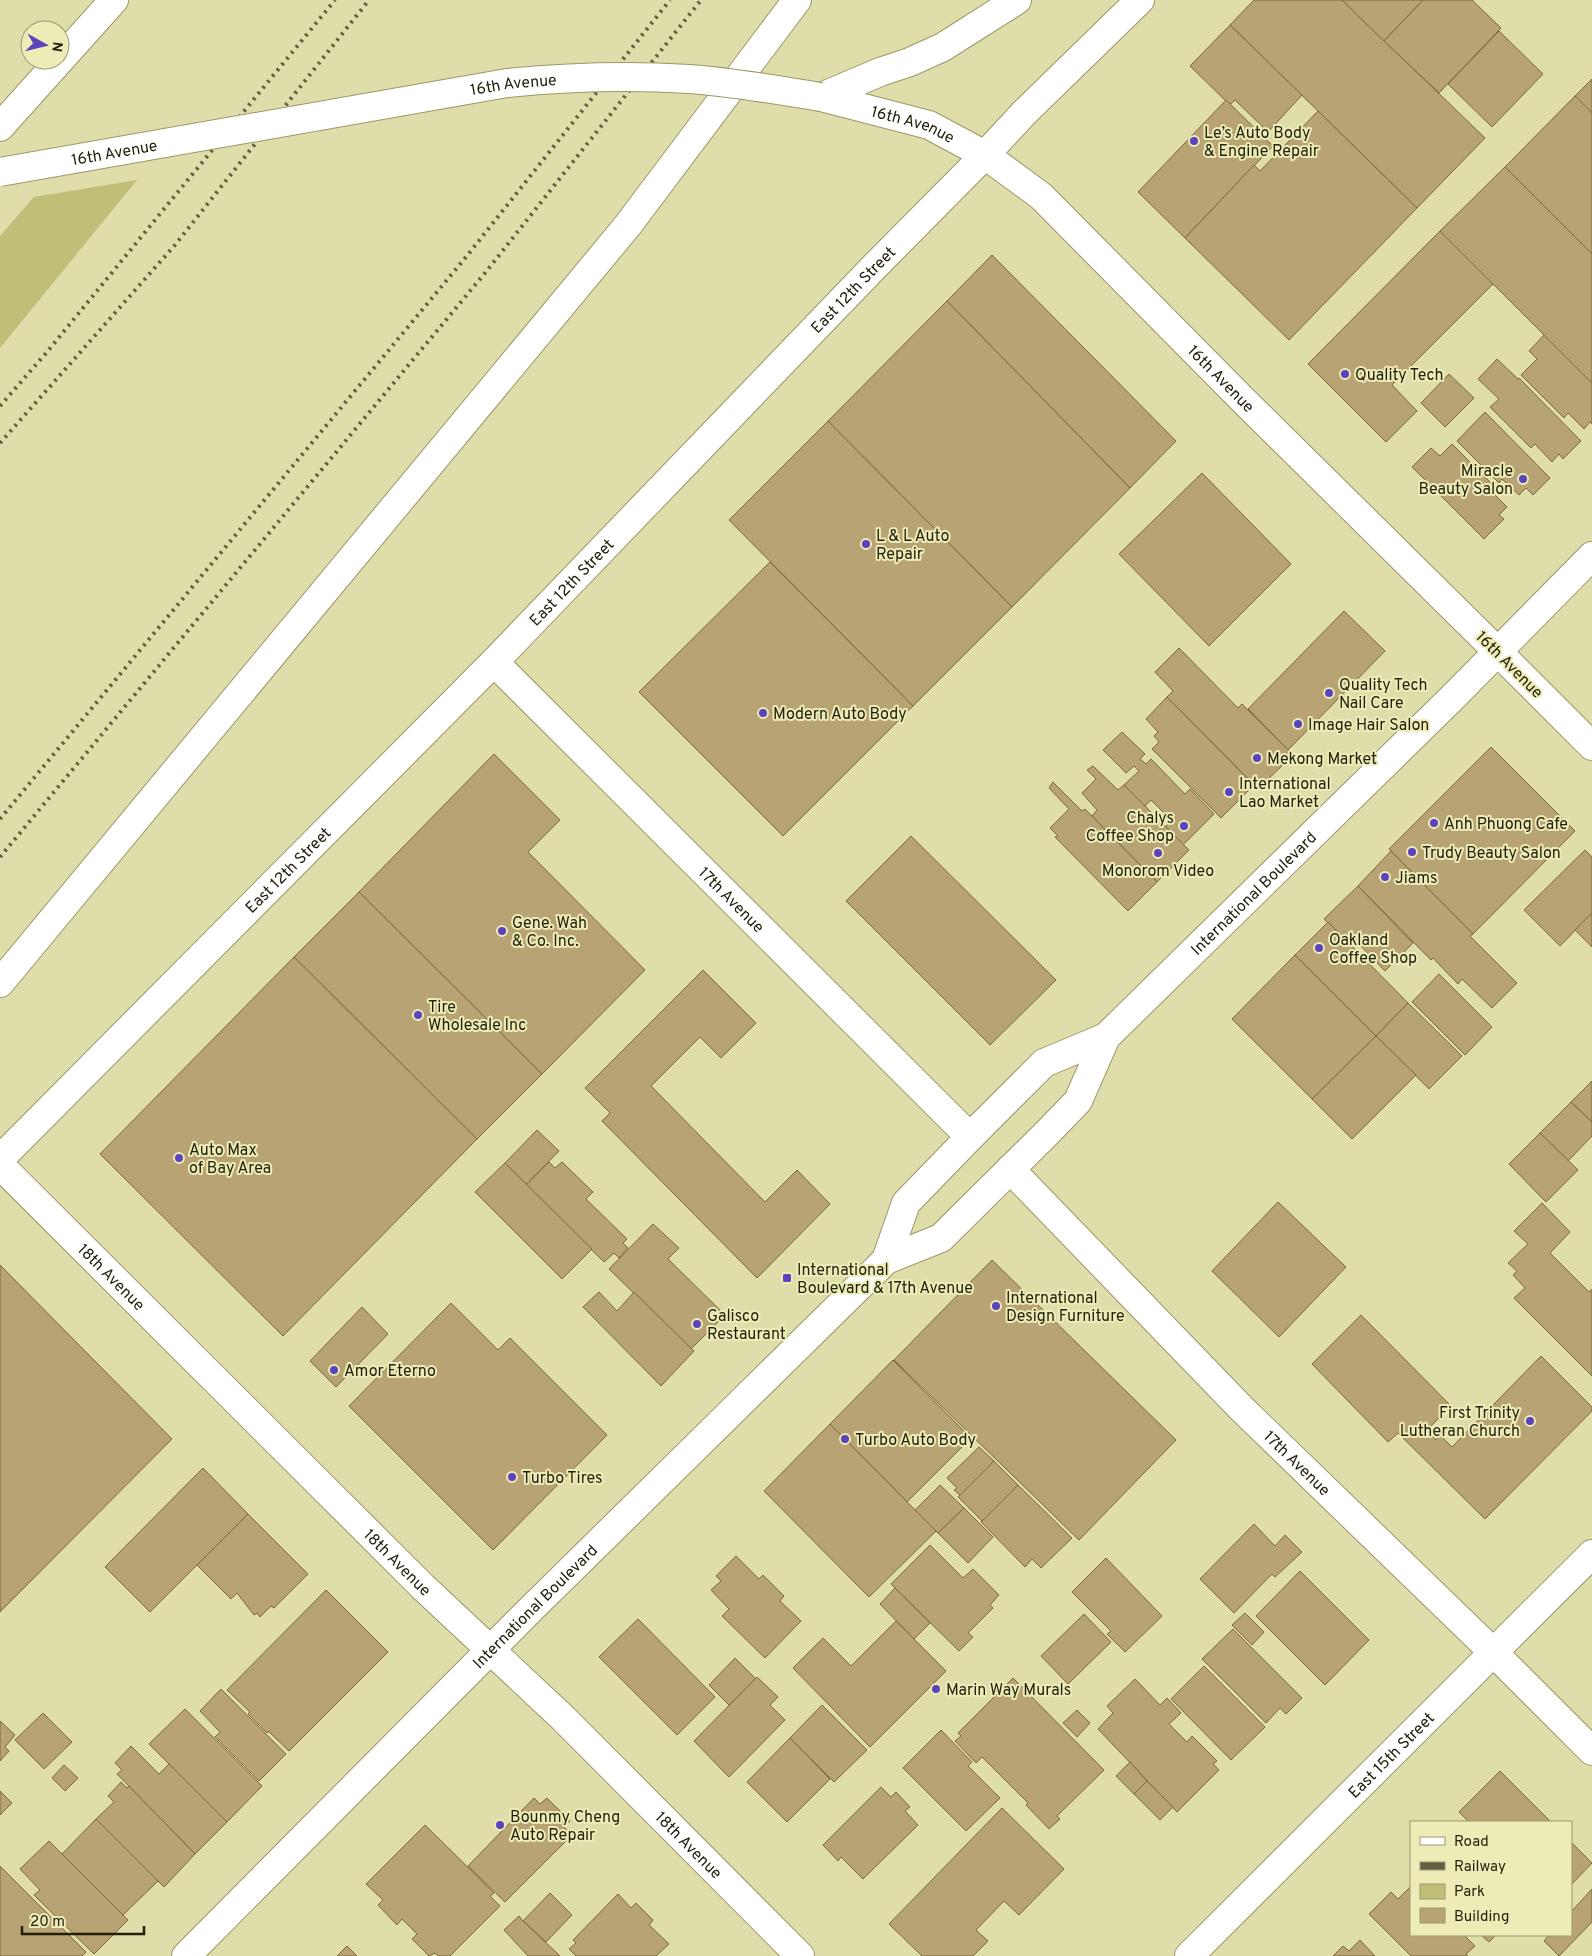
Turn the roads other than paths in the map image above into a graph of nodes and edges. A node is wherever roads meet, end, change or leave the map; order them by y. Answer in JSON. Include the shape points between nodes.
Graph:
{"nodes":[{"id":1,"x":114,"y":0,"type":"edge"},
{"id":2,"x":797,"y":0,"type":"edge"},
{"id":3,"x":1017,"y":0,"type":"edge"},
{"id":4,"x":1140,"y":0,"type":"edge"},
{"id":5,"x":821,"y":97,"type":"junction"},
{"id":6,"x":0,"y":127,"type":"edge"},
{"id":7,"x":985,"y":155,"type":"junction"},
{"id":8,"x":0,"y":172,"type":"edge"},
{"id":9,"x":1592,"y":556,"type":"edge"},
{"id":10,"x":1498,"y":652,"type":"junction"},
{"id":11,"x":494,"y":662,"type":"junction"},
{"id":12,"x":1592,"y":746,"type":"edge"},
{"id":13,"x":0,"y":983,"type":"edge"},
{"id":14,"x":1106,"y":1037,"type":"junction"},
{"id":15,"x":970,"y":1136,"type":"junction"},
{"id":16,"x":0,"y":1159,"type":"edge"},
{"id":17,"x":0,"y":1165,"type":"edge"},
{"id":18,"x":1010,"y":1169,"type":"junction"},
{"id":19,"x":886,"y":1260,"type":"junction"},
{"id":20,"x":1592,"y":1554,"type":"edge"},
{"id":21,"x":491,"y":1651,"type":"junction"},
{"id":22,"x":1494,"y":1652,"type":"junction"},
{"id":23,"x":1592,"y":1751,"type":"edge"},
{"id":24,"x":186,"y":1956,"type":"edge"},
{"id":25,"x":800,"y":1956,"type":"edge"},
{"id":26,"x":1189,"y":1956,"type":"edge"}],
"edges":[{"from":1,"to":6,"type":"main road"},
{"from":2,"to":13,"type":"main road","via":[[628,225]]},
{"from":3,"to":5,"type":"main road","via":[[942,47]]},
{"from":4,"to":7,"type":"main road","name":"East 12th Street"},
{"from":5,"to":7,"type":"main road","name":"16th Avenue","via":[[929,125]]},
{"from":5,"to":8,"type":"main road","name":"16th Avenue","bridge":true,"via":[[691,79],[641,76],[507,83]]},
{"from":7,"to":10,"type":"main road","name":"16th Avenue","via":[[1041,196]]},
{"from":7,"to":11,"type":"main road","name":"East 12th Street"},
{"from":9,"to":10,"type":"main road","name":"International Boulevard"},
{"from":10,"to":12,"type":"main road","name":"16th Avenue"},
{"from":10,"to":14,"type":"main road","name":"International Boulevard"},
{"from":11,"to":15,"type":"main road","name":"17th Avenue"},
{"from":11,"to":16,"type":"main road","name":"East 12th Street"},
{"from":14,"to":15,"type":"main road","name":"International Boulevard","via":[[1044,1063]]},
{"from":14,"to":18,"type":"main road","name":"International Boulevard","via":[[1078,1101]]},
{"from":15,"to":19,"type":"main road","name":"International Boulevard","via":[[906,1203]]},
{"from":17,"to":21,"type":"main road","name":"18th Avenue"},
{"from":18,"to":19,"type":"main road","name":"International Boulevard","via":[[941,1238]]},
{"from":18,"to":22,"type":"main road","name":"17th Avenue","via":[[1242,1409]]},
{"from":19,"to":21,"type":"main road","name":"International Boulevard"},
{"from":20,"to":22,"type":"main road","name":"East 15th Street"},
{"from":21,"to":24,"type":"main road","name":"International Boulevard"},
{"from":21,"to":25,"type":"main road","name":"18th Avenue","via":[[563,1718]]},
{"from":22,"to":23,"type":"main road","name":"17th Avenue"},
{"from":22,"to":26,"type":"main road","name":"East 15th Street"}]}
